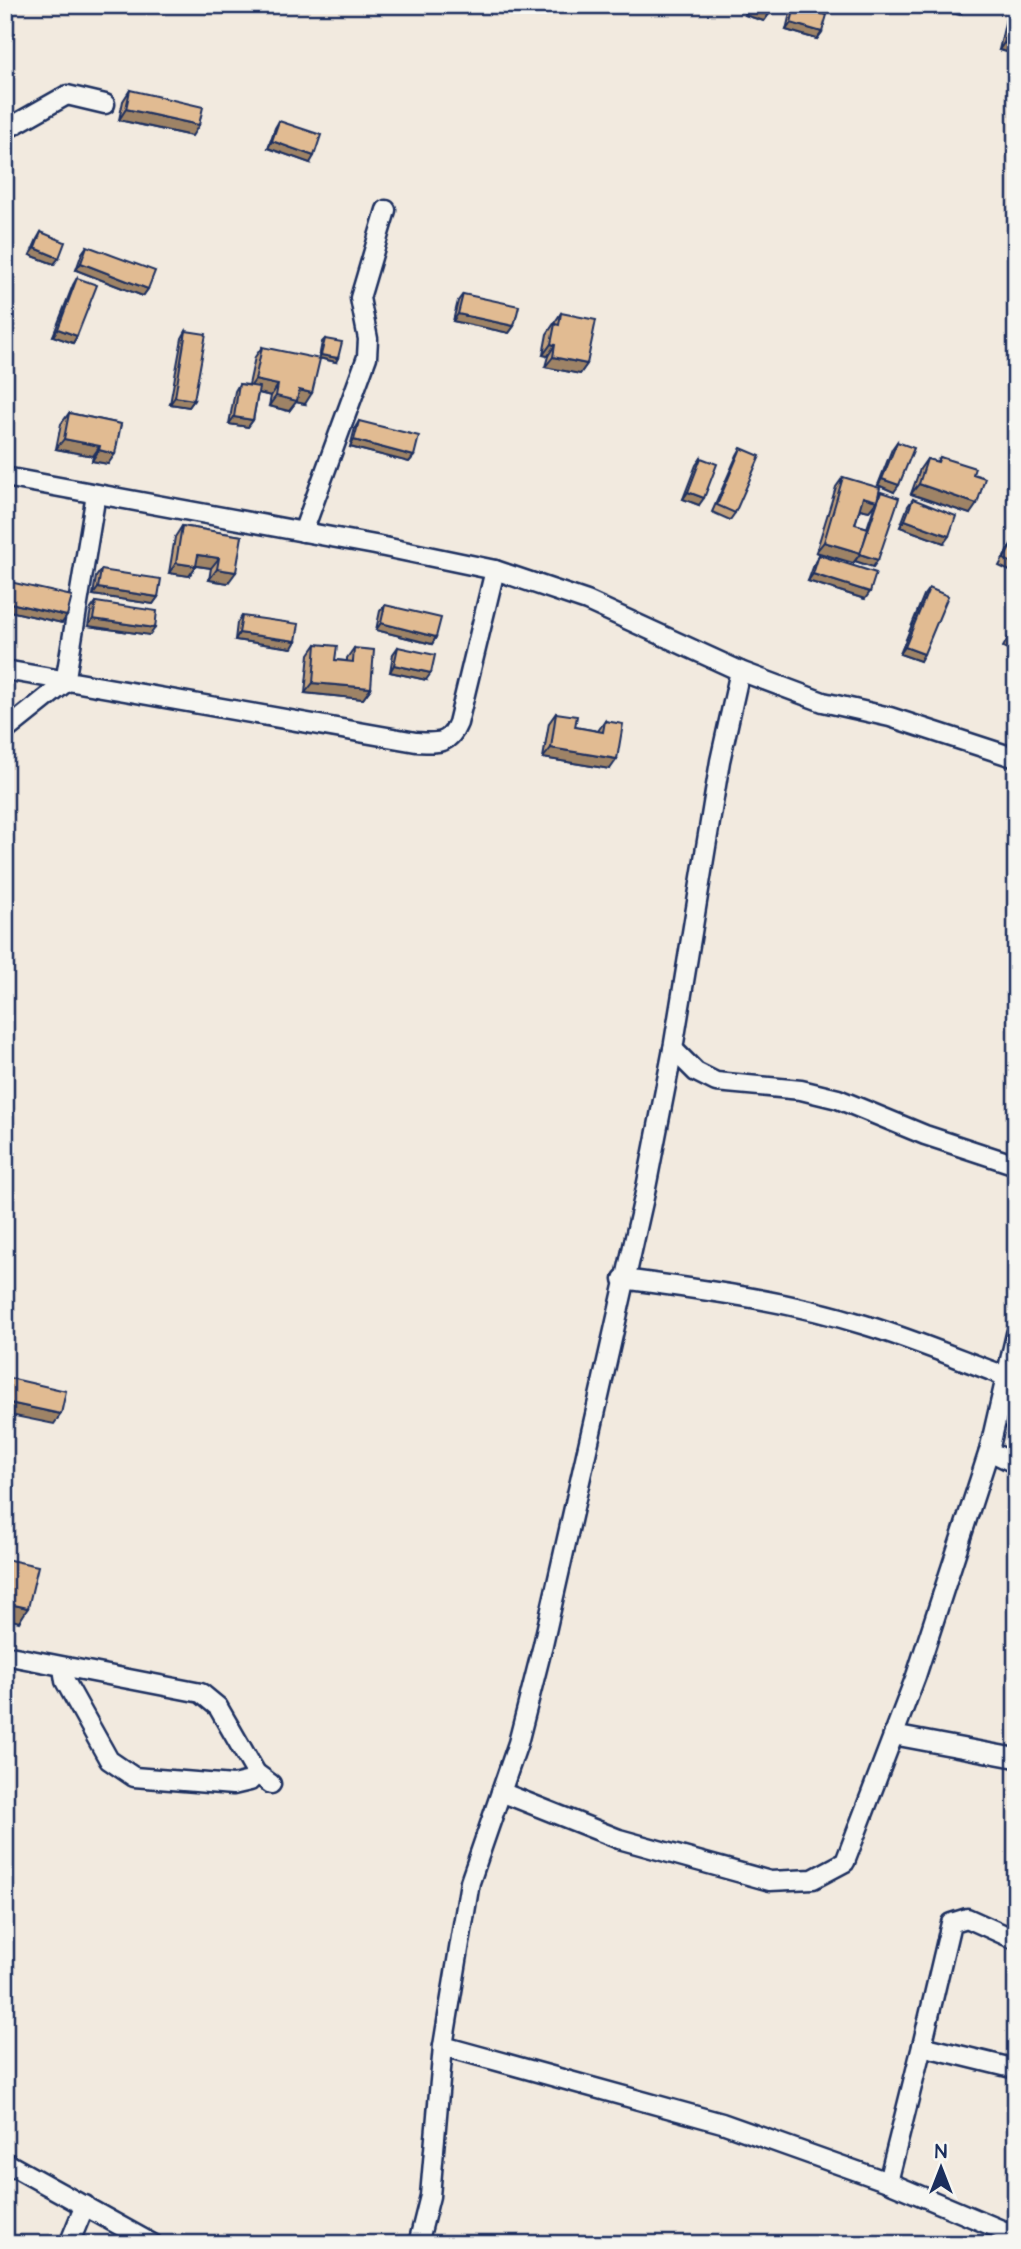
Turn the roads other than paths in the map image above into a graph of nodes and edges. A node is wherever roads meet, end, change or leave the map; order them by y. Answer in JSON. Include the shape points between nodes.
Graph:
{"nodes":[{"id":1,"x":106,"y":104,"type":"dead end"},
{"id":2,"x":5,"y":130,"type":"edge"},
{"id":3,"x":386,"y":210,"type":"dead end"},
{"id":4,"x":5,"y":477,"type":"edge"},
{"id":5,"x":96,"y":494,"type":"junction"},
{"id":6,"x":303,"y":531,"type":"junction"},
{"id":7,"x":495,"y":570,"type":"junction"},
{"id":8,"x":5,"y":670,"type":"edge"},
{"id":9,"x":740,"y":670,"type":"junction"},
{"id":10,"x":65,"y":683,"type":"junction"},
{"id":11,"x":5,"y":731,"type":"edge"},
{"id":12,"x":1016,"y":758,"type":"edge"},
{"id":13,"x":673,"y":1049,"type":"junction"},
{"id":14,"x":1016,"y":1165,"type":"edge"},
{"id":15,"x":623,"y":1279,"type":"junction"},
{"id":16,"x":1016,"y":1334,"type":"edge"},
{"id":17,"x":1005,"y":1376,"type":"junction"},
{"id":18,"x":989,"y":1451,"type":"junction"},
{"id":19,"x":1016,"y":1464,"type":"edge"},
{"id":20,"x":5,"y":1654,"type":"edge"},
{"id":21,"x":63,"y":1668,"type":"junction"},
{"id":22,"x":893,"y":1735,"type":"junction"},
{"id":23,"x":1016,"y":1758,"type":"edge"},
{"id":24,"x":501,"y":1792,"type":"junction"},
{"id":25,"x":1016,"y":1940,"type":"edge"},
{"id":26,"x":443,"y":2046,"type":"junction"},
{"id":27,"x":922,"y":2046,"type":"junction"},
{"id":28,"x":1016,"y":2069,"type":"edge"},
{"id":29,"x":5,"y":2162,"type":"edge"},
{"id":30,"x":888,"y":2182,"type":"junction"},
{"id":31,"x":85,"y":2205,"type":"junction"},
{"id":32,"x":1016,"y":2236,"type":"edge"},
{"id":33,"x":69,"y":2244,"type":"edge"},
{"id":34,"x":153,"y":2244,"type":"edge"},
{"id":35,"x":418,"y":2244,"type":"edge"}],
"edges":[{"from":1,"to":2,"type":"street","via":[[67,95]]},
{"from":3,"to":6,"type":"street","via":[[360,298],[367,357]]},
{"from":4,"to":5,"type":"street"},
{"from":5,"to":6,"type":"street"},
{"from":5,"to":10,"type":"street"},
{"from":6,"to":7,"type":"street"},
{"from":7,"to":9,"type":"street","via":[[587,601]]},
{"from":7,"to":10,"type":"street","via":[[457,723],[453,736],[443,743]]},
{"from":8,"to":10,"type":"street"},
{"from":9,"to":12,"type":"street","via":[[823,702],[890,717]]},
{"from":9,"to":13,"type":"street","via":[[720,761]]},
{"from":10,"to":11,"type":"street"},
{"from":13,"to":14,"type":"street","via":[[696,1072],[716,1082],[801,1090],[838,1099]]},
{"from":13,"to":15,"type":"street"},
{"from":15,"to":17,"type":"street","via":[[744,1295],[820,1312]]},
{"from":15,"to":24,"type":"street","via":[[543,1646]]},
{"from":16,"to":17,"type":"street"},
{"from":17,"to":18,"type":"street"},
{"from":18,"to":19,"type":"street"},
{"from":18,"to":22,"type":"street"},
{"from":20,"to":21,"type":"street"},
{"from":21,"to":21,"type":"street","via":[[201,1693],[218,1707],[264,1778],[233,1785],[134,1777],[109,1760],[65,1681]]},
{"from":22,"to":23,"type":"street"},
{"from":22,"to":24,"type":"street","via":[[845,1862],[813,1880],[770,1881],[738,1873],[619,1839]]},
{"from":24,"to":26,"type":"street","via":[[470,1882]]},
{"from":25,"to":27,"type":"street","via":[[967,1918],[951,1923]]},
{"from":26,"to":30,"type":"street","via":[[722,2123]]},
{"from":26,"to":35,"type":"street","via":[[430,2196]]},
{"from":27,"to":28,"type":"street"},
{"from":27,"to":30,"type":"street"},
{"from":29,"to":31,"type":"street"},
{"from":30,"to":32,"type":"street"},
{"from":31,"to":33,"type":"street"},
{"from":31,"to":34,"type":"street"}]}
